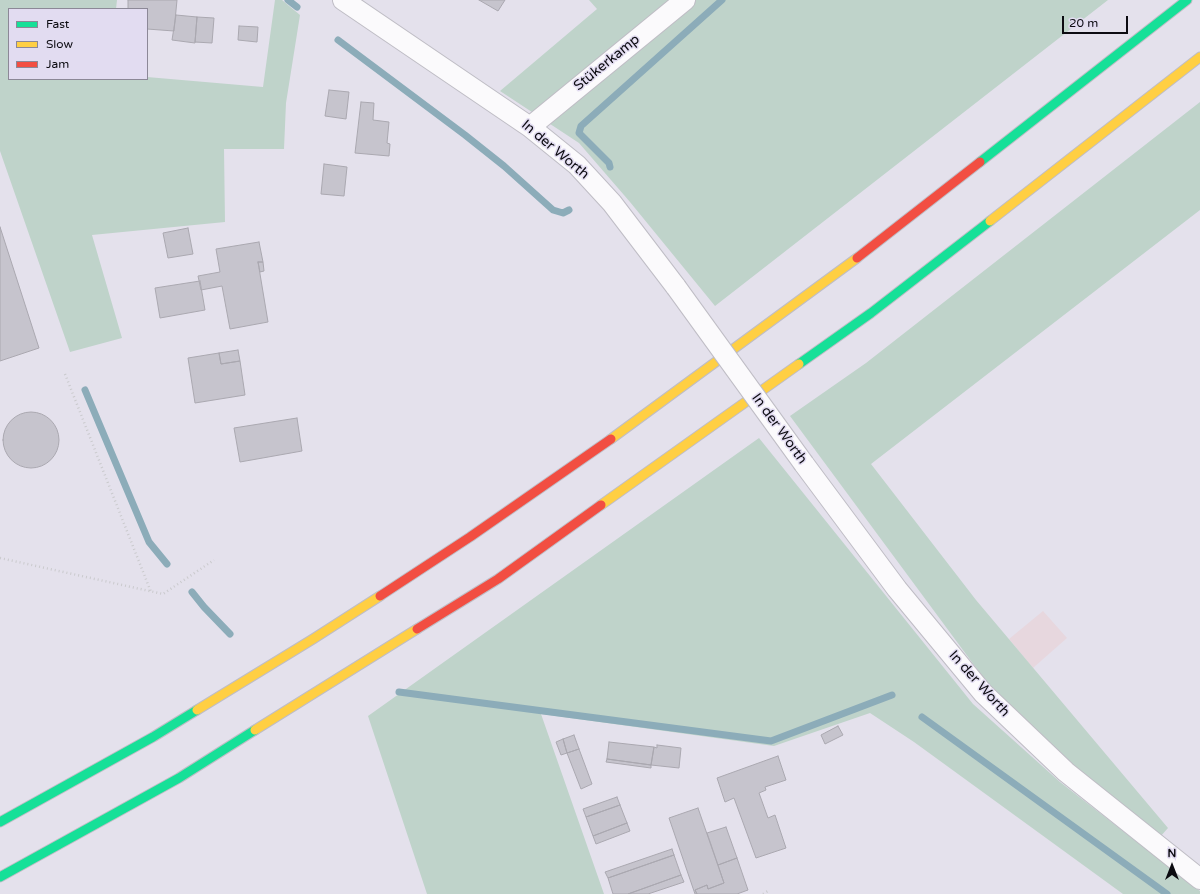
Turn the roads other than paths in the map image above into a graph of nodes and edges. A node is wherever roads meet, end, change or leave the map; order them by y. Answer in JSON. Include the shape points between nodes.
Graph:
{"nodes":[{"id":1,"x":344,"y":0,"type":"edge"},
{"id":2,"x":685,"y":0,"type":"edge"},
{"id":3,"x":1187,"y":0,"type":"edge"},
{"id":4,"x":1200,"y":57,"type":"edge"},
{"id":5,"x":530,"y":127,"type":"junction"},
{"id":6,"x":0,"y":822,"type":"edge"},
{"id":7,"x":0,"y":877,"type":"edge"},
{"id":8,"x":1200,"y":879,"type":"edge"}],
"edges":[{"from":1,"to":5,"type":"street","name":"In der Worth"},
{"from":2,"to":5,"type":"street","name":"Stükerkamp"},
{"from":3,"to":6,"type":"highway","via":[[834,276],[570,469],[313,639],[153,737]]},
{"from":4,"to":7,"type":"highway","via":[[871,314],[498,579],[179,778]]},
{"from":5,"to":8,"type":"street","name":"In der Worth","bridge":true,"via":[[577,165],[612,203],[897,589],[983,693],[1066,772]]}]}
